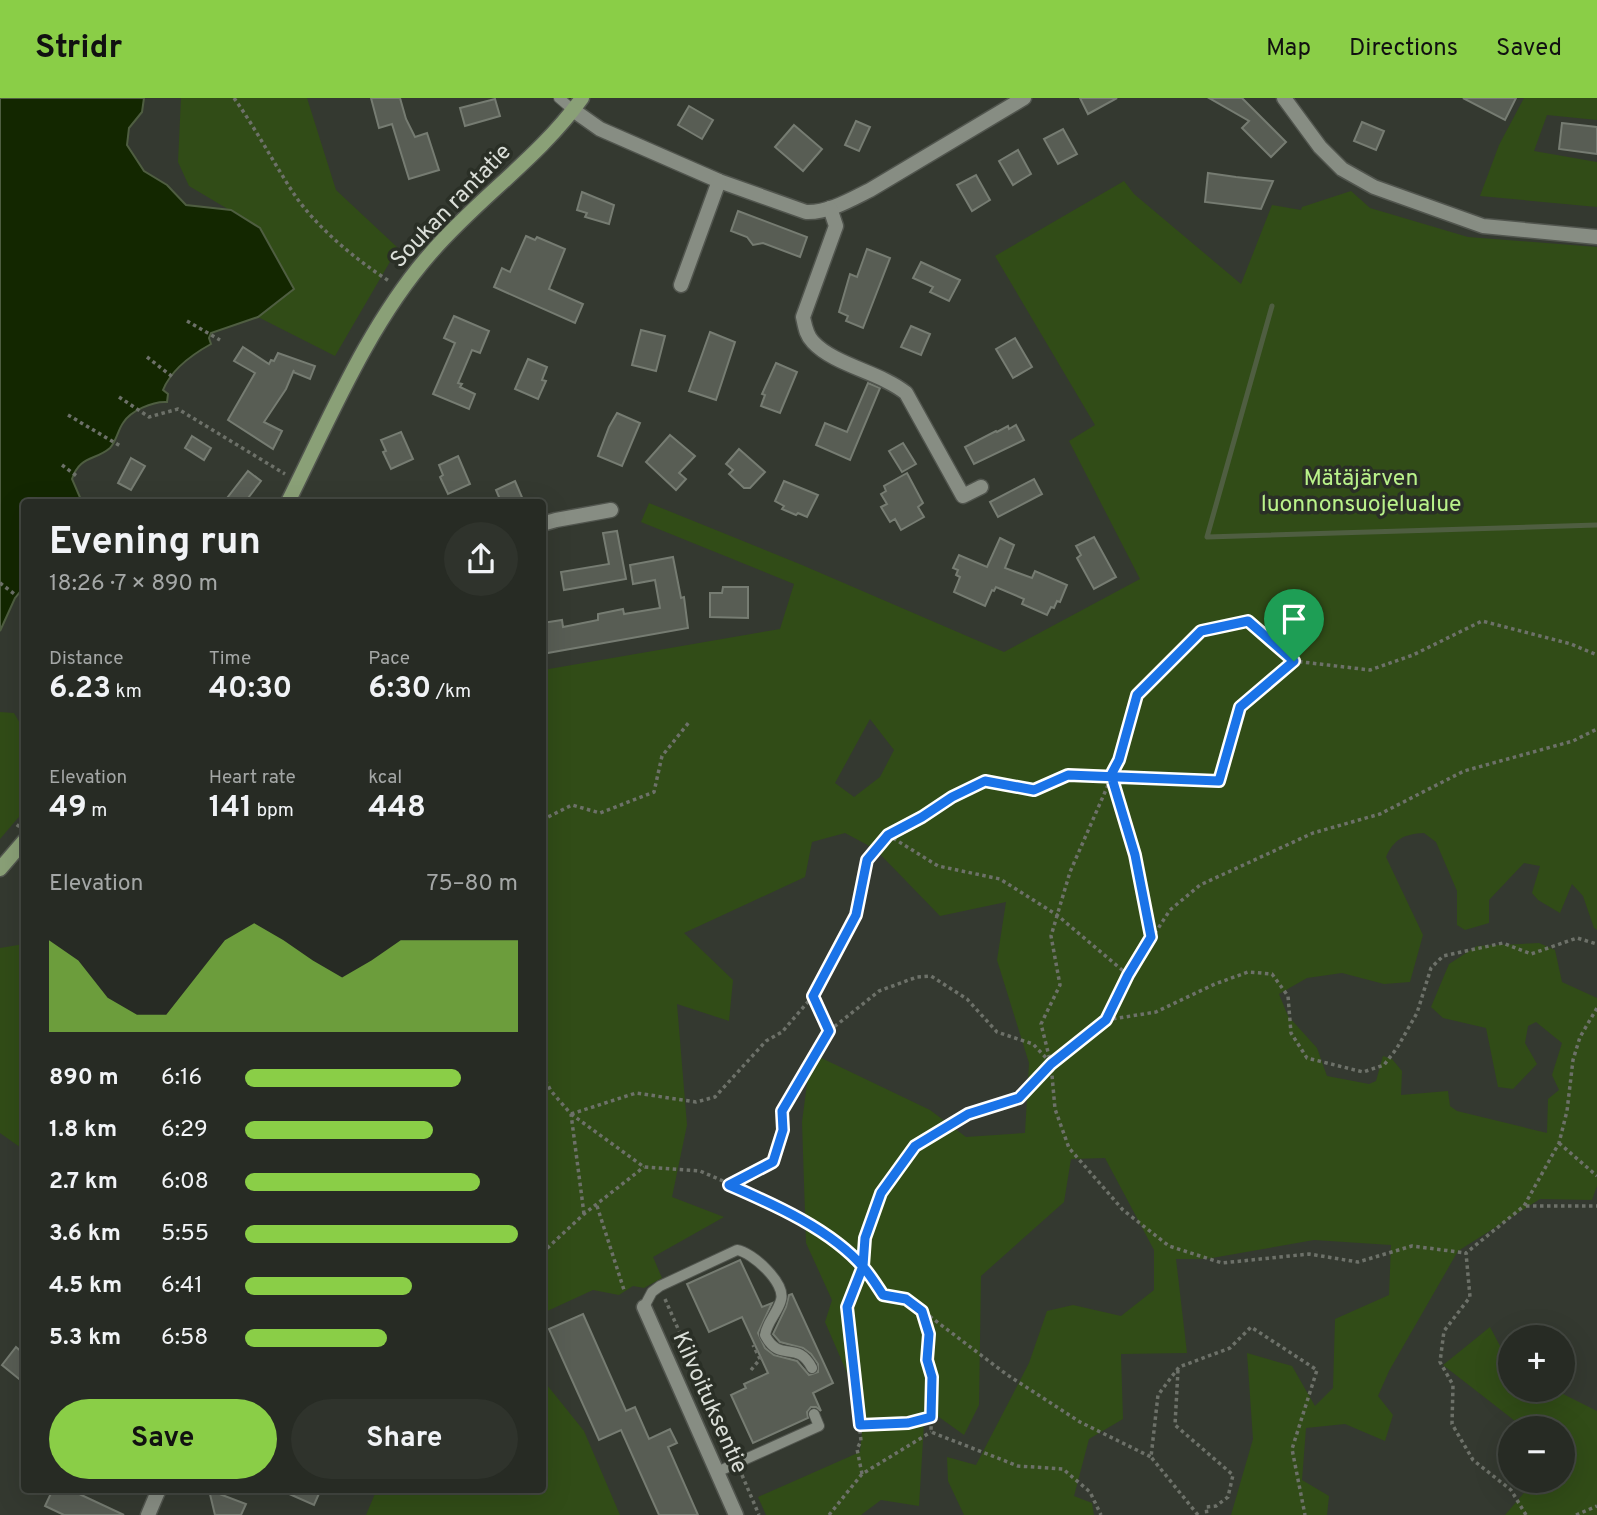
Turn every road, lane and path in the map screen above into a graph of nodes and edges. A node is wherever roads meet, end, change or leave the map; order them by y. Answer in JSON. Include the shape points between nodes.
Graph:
{"nodes":[{"id":1,"x":234,"y":98,"type":"edge"},
{"id":2,"x":559,"y":98,"type":"edge"},
{"id":3,"x":1024,"y":98,"type":"edge"},
{"id":4,"x":1284,"y":98,"type":"edge"},
{"id":5,"x":577,"y":104,"type":"edge"},
{"id":6,"x":719,"y":181,"type":"junction"},
{"id":7,"x":830,"y":208,"type":"junction"},
{"id":8,"x":1597,"y":236,"type":"edge"},
{"id":9,"x":391,"y":282,"type":"dead end"},
{"id":10,"x":681,"y":285,"type":"dead end"},
{"id":11,"x":187,"y":321,"type":"dead end"},
{"id":12,"x":220,"y":340,"type":"dead end"},
{"id":13,"x":146,"y":357,"type":"dead end"},
{"id":14,"x":174,"y":378,"type":"dead end"},
{"id":15,"x":119,"y":397,"type":"dead end"},
{"id":16,"x":68,"y":415,"type":"dead end"},
{"id":17,"x":122,"y":447,"type":"dead end"},
{"id":18,"x":62,"y":465,"type":"dead end"},
{"id":19,"x":286,"y":475,"type":"dead end"},
{"id":20,"x":78,"y":477,"type":"dead end"},
{"id":21,"x":981,"y":487,"type":"dead end"},
{"id":22,"x":290,"y":499,"type":"edge"},
{"id":23,"x":611,"y":510,"type":"dead end"},
{"id":24,"x":546,"y":523,"type":"edge"},
{"id":25,"x":0,"y":583,"type":"edge"},
{"id":26,"x":17,"y":596,"type":"dead end"},
{"id":27,"x":1597,"y":655,"type":"edge"},
{"id":28,"x":1294,"y":661,"type":"junction"},
{"id":29,"x":690,"y":721,"type":"dead end"},
{"id":30,"x":1597,"y":729,"type":"edge"},
{"id":31,"x":1111,"y":775,"type":"junction"},
{"id":32,"x":546,"y":819,"type":"edge"},
{"id":33,"x":888,"y":835,"type":"junction"},
{"id":34,"x":21,"y":844,"type":"edge"},
{"id":35,"x":0,"y":869,"type":"edge"},
{"id":36,"x":1057,"y":915,"type":"junction"},
{"id":37,"x":1151,"y":937,"type":"junction"},
{"id":38,"x":1597,"y":944,"type":"edge"},
{"id":39,"x":1128,"y":975,"type":"junction"},
{"id":40,"x":813,"y":996,"type":"junction"},
{"id":41,"x":1597,"y":1008,"type":"edge"},
{"id":42,"x":1595,"y":1016,"type":"edge"},
{"id":43,"x":1106,"y":1020,"type":"junction"},
{"id":44,"x":829,"y":1031,"type":"junction"},
{"id":45,"x":1051,"y":1064,"type":"junction"},
{"id":46,"x":546,"y":1082,"type":"edge"},
{"id":47,"x":570,"y":1114,"type":"junction"},
{"id":48,"x":1559,"y":1143,"type":"junction"},
{"id":49,"x":644,"y":1167,"type":"junction"},
{"id":50,"x":1597,"y":1176,"type":"edge"},
{"id":51,"x":729,"y":1185,"type":"junction"},
{"id":52,"x":597,"y":1206,"type":"junction"},
{"id":53,"x":1524,"y":1206,"type":"junction"},
{"id":54,"x":1597,"y":1206,"type":"edge"},
{"id":55,"x":584,"y":1214,"type":"junction"},
{"id":56,"x":546,"y":1249,"type":"edge"},
{"id":57,"x":1466,"y":1253,"type":"junction"},
{"id":58,"x":863,"y":1266,"type":"junction"},
{"id":59,"x":660,"y":1286,"type":"junction"},
{"id":60,"x":624,"y":1290,"type":"dead end"},
{"id":61,"x":644,"y":1307,"type":"joint"},
{"id":62,"x":922,"y":1311,"type":"junction"},
{"id":63,"x":751,"y":1340,"type":"dead end"},
{"id":64,"x":1179,"y":1367,"type":"junction"},
{"id":65,"x":812,"y":1368,"type":"dead end"},
{"id":66,"x":751,"y":1370,"type":"dead end"},
{"id":67,"x":814,"y":1414,"type":"dead end"},
{"id":68,"x":931,"y":1417,"type":"junction"},
{"id":69,"x":860,"y":1425,"type":"junction"},
{"id":70,"x":931,"y":1432,"type":"junction"},
{"id":71,"x":1152,"y":1457,"type":"junction"},
{"id":72,"x":737,"y":1463,"type":"junction"},
{"id":73,"x":717,"y":1472,"type":"junction"},
{"id":74,"x":862,"y":1474,"type":"junction"},
{"id":75,"x":157,"y":1493,"type":"edge"},
{"id":76,"x":1597,"y":1506,"type":"edge"},
{"id":77,"x":148,"y":1515,"type":"edge"},
{"id":78,"x":736,"y":1515,"type":"edge"},
{"id":79,"x":759,"y":1515,"type":"edge"},
{"id":80,"x":829,"y":1515,"type":"edge"},
{"id":81,"x":1101,"y":1515,"type":"edge"},
{"id":82,"x":1198,"y":1515,"type":"edge"},
{"id":83,"x":1207,"y":1515,"type":"edge"},
{"id":84,"x":1305,"y":1515,"type":"edge"},
{"id":85,"x":1526,"y":1515,"type":"edge"},
{"id":86,"x":1576,"y":1515,"type":"edge"}],
"edges":[{"from":1,"to":9,"type":"path","via":[[295,196],[320,225]]},
{"from":2,"to":5,"type":"lane"},
{"from":3,"to":7,"type":"street","via":[[870,190]]},
{"from":4,"to":8,"type":"street","via":[[1342,169],[1374,187],[1483,226]]},
{"from":5,"to":6,"type":"street","via":[[600,129]]},
{"from":5,"to":22,"type":"street","name":"Soukan rantatie","via":[[402,287],[378,324]]},
{"from":6,"to":7,"type":"street","via":[[806,212]]},
{"from":6,"to":10,"type":"street"},
{"from":7,"to":21,"type":"street","via":[[836,226],[803,317],[806,331],[824,351],[906,393],[963,496]]},
{"from":11,"to":12,"type":"path"},
{"from":13,"to":14,"type":"path"},
{"from":15,"to":19,"type":"path","via":[[149,416],[178,410]]},
{"from":16,"to":17,"type":"path"},
{"from":18,"to":20,"type":"path"},
{"from":23,"to":24,"type":"street"},
{"from":25,"to":26,"type":"path"},
{"from":27,"to":28,"type":"path","via":[[1482,621],[1370,670]]},
{"from":28,"to":31,"type":"path","via":[[1240,707],[1219,781]]},
{"from":28,"to":31,"type":"path","via":[[1248,621],[1201,631],[1137,695]]},
{"from":29,"to":32,"type":"path","via":[[662,756],[654,792],[600,813],[572,804]]},
{"from":30,"to":37,"type":"path","via":[[1573,741],[1464,771],[1380,814],[1313,833],[1200,885],[1170,910]]},
{"from":31,"to":33,"type":"path","via":[[1068,775],[1034,790],[985,781]]},
{"from":31,"to":36,"type":"path"},
{"from":31,"to":37,"type":"path","via":[[1135,855]]},
{"from":33,"to":36,"type":"path","via":[[938,866],[1000,879]]},
{"from":33,"to":40,"type":"path","via":[[867,860],[856,915]]},
{"from":34,"to":35,"type":"street"},
{"from":36,"to":39,"type":"path"},
{"from":36,"to":45,"type":"path","via":[[1052,936],[1060,985],[1041,1024]]},
{"from":37,"to":39,"type":"path"},
{"from":38,"to":43,"type":"path","via":[[1577,938],[1531,954],[1503,943],[1443,956],[1431,968],[1417,1013],[1397,1048],[1384,1065],[1363,1072],[1307,1058],[1291,1033],[1288,996],[1272,974],[1248,972],[1156,1012]]},
{"from":39,"to":43,"type":"path"},
{"from":40,"to":44,"type":"path"},
{"from":40,"to":47,"type":"path","via":[[715,1097],[695,1102],[636,1093]]},
{"from":41,"to":42,"type":"path"},
{"from":42,"to":48,"type":"path","via":[[1580,1037],[1573,1060]]},
{"from":43,"to":45,"type":"path"},
{"from":44,"to":45,"type":"path","via":[[879,991],[930,976],[967,999],[997,1032],[1033,1044]]},
{"from":44,"to":51,"type":"path","via":[[782,1111],[783,1130],[773,1162]]},
{"from":45,"to":57,"type":"path","via":[[1055,1109],[1069,1148],[1123,1210],[1169,1246],[1223,1263],[1309,1254],[1357,1262],[1412,1246]]},
{"from":45,"to":58,"type":"path","via":[[1019,1098],[968,1114],[915,1146],[881,1193],[865,1238]]},
{"from":46,"to":47,"type":"path"},
{"from":47,"to":49,"type":"path"},
{"from":47,"to":55,"type":"path"},
{"from":48,"to":50,"type":"path"},
{"from":48,"to":53,"type":"path"},
{"from":49,"to":51,"type":"path","via":[[700,1171]]},
{"from":49,"to":52,"type":"path"},
{"from":51,"to":58,"type":"path","via":[[783,1208]]},
{"from":52,"to":55,"type":"path"},
{"from":52,"to":60,"type":"path"},
{"from":53,"to":54,"type":"path"},
{"from":53,"to":57,"type":"path"},
{"from":55,"to":56,"type":"path"},
{"from":57,"to":85,"type":"path","via":[[1470,1297],[1444,1331],[1440,1362],[1453,1385],[1452,1424],[1473,1460],[1511,1490]]},
{"from":58,"to":62,"type":"path","via":[[883,1295],[906,1299]]},
{"from":58,"to":69,"type":"path","via":[[847,1307]]},
{"from":59,"to":61,"type":"lane"},
{"from":59,"to":65,"type":"lane","via":[[737,1250],[744,1251],[768,1270],[780,1287],[782,1298],[765,1335],[771,1346],[799,1353]]},
{"from":59,"to":72,"type":"path"},
{"from":61,"to":73,"type":"street","name":"Kilvoituksentie"},
{"from":62,"to":68,"type":"path","via":[[929,1334]]},
{"from":62,"to":71,"type":"path","via":[[1080,1422]]},
{"from":63,"to":66,"type":"path","via":[[760,1359]]},
{"from":64,"to":71,"type":"path","via":[[1158,1395]]},
{"from":64,"to":83,"type":"path","via":[[1175,1424],[1233,1475],[1228,1497],[1206,1507]]},
{"from":64,"to":84,"type":"path","via":[[1230,1348],[1251,1328],[1317,1370],[1292,1449]]},
{"from":67,"to":72,"type":"lane","via":[[819,1426]]},
{"from":68,"to":69,"type":"path"},
{"from":68,"to":70,"type":"path"},
{"from":69,"to":74,"type":"path","via":[[857,1450]]},
{"from":70,"to":74,"type":"path"},
{"from":70,"to":81,"type":"path","via":[[1018,1466],[1063,1469],[1090,1492]]},
{"from":71,"to":82,"type":"path"},
{"from":72,"to":73,"type":"lane"},
{"from":72,"to":79,"type":"path"},
{"from":73,"to":78,"type":"street","name":"Kilvoituksentie"},
{"from":74,"to":80,"type":"path"},
{"from":75,"to":77,"type":"street"},
{"from":76,"to":86,"type":"path"}]}
